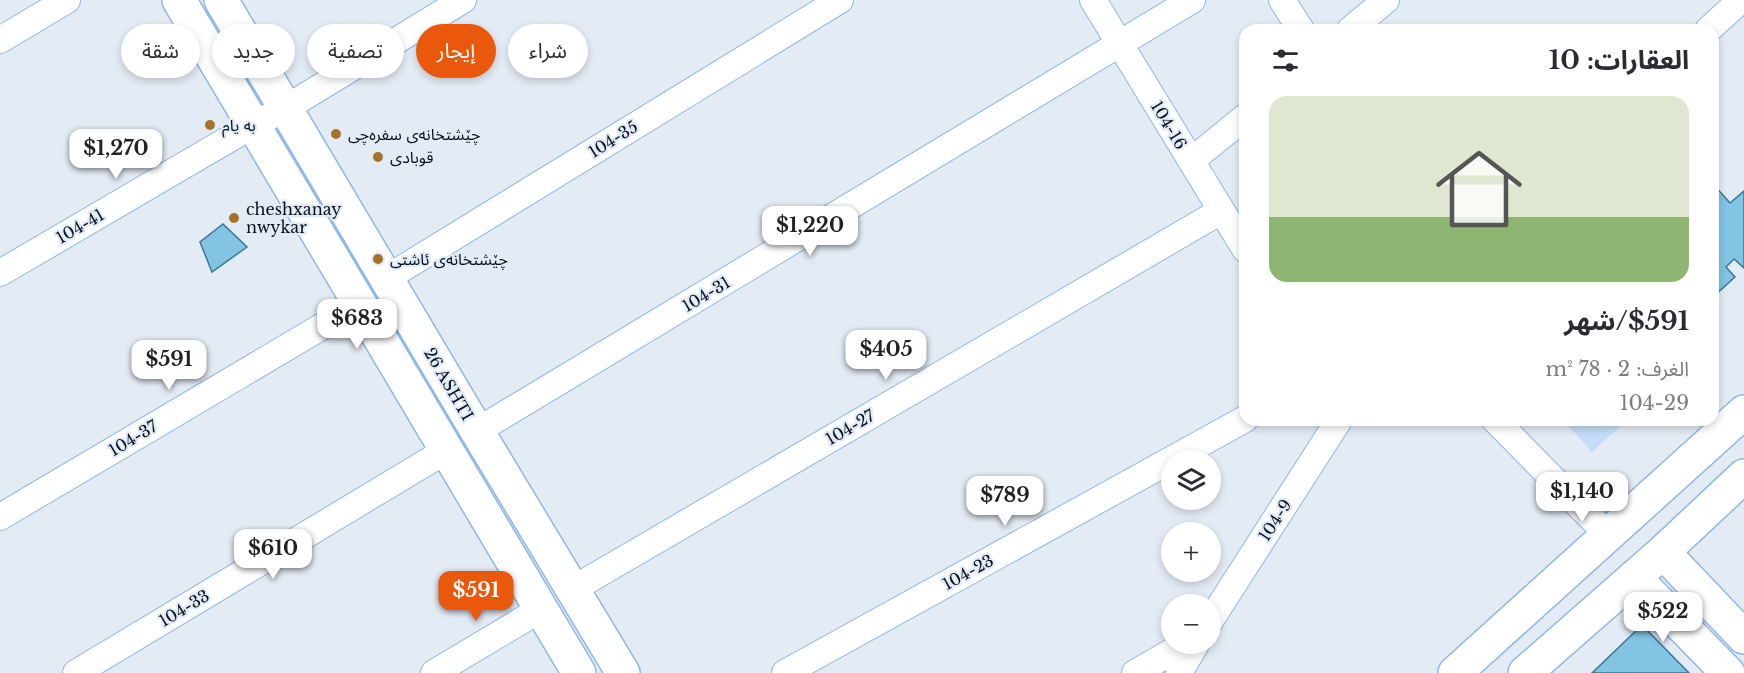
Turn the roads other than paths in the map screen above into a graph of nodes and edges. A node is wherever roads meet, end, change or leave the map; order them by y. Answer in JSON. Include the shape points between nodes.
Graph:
{"nodes":[{"id":1,"x":67,"y":0,"type":"edge"},
{"id":2,"x":179,"y":0,"type":"edge"},
{"id":3,"x":221,"y":0,"type":"edge"},
{"id":4,"x":464,"y":0,"type":"edge"},
{"id":5,"x":840,"y":0,"type":"edge"},
{"id":6,"x":1093,"y":0,"type":"edge"},
{"id":7,"x":1192,"y":0,"type":"edge"},
{"id":8,"x":1282,"y":0,"type":"edge"},
{"id":9,"x":1386,"y":0,"type":"edge"},
{"id":10,"x":1741,"y":0,"type":"edge"},
{"id":11,"x":1297,"y":24,"type":"edge"},
{"id":12,"x":1357,"y":24,"type":"edge"},
{"id":13,"x":1715,"y":24,"type":"edge"},
{"id":14,"x":0,"y":40,"type":"edge"},
{"id":15,"x":1120,"y":45,"type":"junction"},
{"id":16,"x":286,"y":108,"type":"junction"},
{"id":17,"x":1239,"y":122,"type":"edge"},
{"id":18,"x":253,"y":125,"type":"junction"},
{"id":19,"x":1191,"y":161,"type":"junction"},
{"id":20,"x":1221,"y":211,"type":"junction"},
{"id":21,"x":1239,"y":240,"type":"edge"},
{"id":22,"x":0,"y":273,"type":"edge"},
{"id":23,"x":387,"y":278,"type":"junction"},
{"id":24,"x":360,"y":304,"type":"junction"},
{"id":25,"x":1744,"y":411,"type":"edge"},
{"id":26,"x":1239,"y":422,"type":"edge"},
{"id":27,"x":1335,"y":426,"type":"edge"},
{"id":28,"x":1501,"y":426,"type":"edge"},
{"id":29,"x":477,"y":431,"type":"junction"},
{"id":30,"x":447,"y":450,"type":"junction"},
{"id":31,"x":1744,"y":476,"type":"edge"},
{"id":32,"x":0,"y":517,"type":"edge"},
{"id":33,"x":1608,"y":535,"type":"junction"},
{"id":34,"x":1662,"y":552,"type":"junction"},
{"id":35,"x":1634,"y":577,"type":"junction"},
{"id":36,"x":573,"y":589,"type":"junction"},
{"id":37,"x":1221,"y":604,"type":"edge"},
{"id":38,"x":541,"y":609,"type":"junction"},
{"id":39,"x":1744,"y":637,"type":"edge"},
{"id":40,"x":1179,"y":654,"type":"edge"},
{"id":41,"x":1186,"y":654,"type":"edge"},
{"id":42,"x":1171,"y":668,"type":"edge"},
{"id":43,"x":76,"y":673,"type":"edge"},
{"id":44,"x":434,"y":673,"type":"edge"},
{"id":45,"x":579,"y":673,"type":"edge"},
{"id":46,"x":623,"y":673,"type":"edge"},
{"id":47,"x":785,"y":673,"type":"edge"},
{"id":48,"x":1135,"y":673,"type":"edge"},
{"id":49,"x":1455,"y":673,"type":"edge"},
{"id":50,"x":1524,"y":673,"type":"edge"},
{"id":51,"x":1728,"y":673,"type":"edge"}],
"edges":[{"from":1,"to":14,"type":"street"},
{"from":2,"to":18,"type":"main road"},
{"from":3,"to":16,"type":"main road","name":"26 ASHTI"},
{"from":4,"to":16,"type":"street","name":"104-41"},
{"from":5,"to":23,"type":"street","name":"104-35"},
{"from":6,"to":15,"type":"street","name":"104-16"},
{"from":7,"to":15,"type":"street","name":"104-31"},
{"from":8,"to":11,"type":"street"},
{"from":9,"to":12,"type":"street"},
{"from":10,"to":13,"type":"street"},
{"from":15,"to":19,"type":"street","name":"104-16"},
{"from":15,"to":29,"type":"street","name":"104-31"},
{"from":16,"to":18,"type":"street","name":"104-41"},
{"from":16,"to":23,"type":"main road","name":"26 ASHTI"},
{"from":17,"to":19,"type":"street"},
{"from":18,"to":22,"type":"street","name":"104-41"},
{"from":18,"to":24,"type":"main road"},
{"from":19,"to":20,"type":"street","name":"104-16"},
{"from":20,"to":21,"type":"street","name":"104-16"},
{"from":20,"to":36,"type":"street","name":"104-27"},
{"from":23,"to":29,"type":"main road","name":"26 ASHTI"},
{"from":24,"to":30,"type":"main road"},
{"from":24,"to":32,"type":"street","name":"104-37"},
{"from":25,"to":33,"type":"main road"},
{"from":26,"to":47,"type":"street","name":"104-23"},
{"from":27,"to":37,"type":"street","name":"104-9"},
{"from":28,"to":33,"type":"street"},
{"from":29,"to":36,"type":"main road","name":"26 ASHTI"},
{"from":30,"to":38,"type":"main road"},
{"from":30,"to":43,"type":"street","name":"104-33"},
{"from":31,"to":34,"type":"main road"},
{"from":33,"to":49,"type":"main road"},
{"from":34,"to":35,"type":"main road"},
{"from":34,"to":39,"type":"main road"},
{"from":35,"to":50,"type":"main road"},
{"from":35,"to":51,"type":"main road"},
{"from":36,"to":46,"type":"main road","name":"26 ASHTI"},
{"from":38,"to":44,"type":"street"},
{"from":38,"to":45,"type":"main road"},
{"from":40,"to":42,"type":"street"},
{"from":41,"to":42,"type":"street"},
{"from":42,"to":48,"type":"street"}]}
